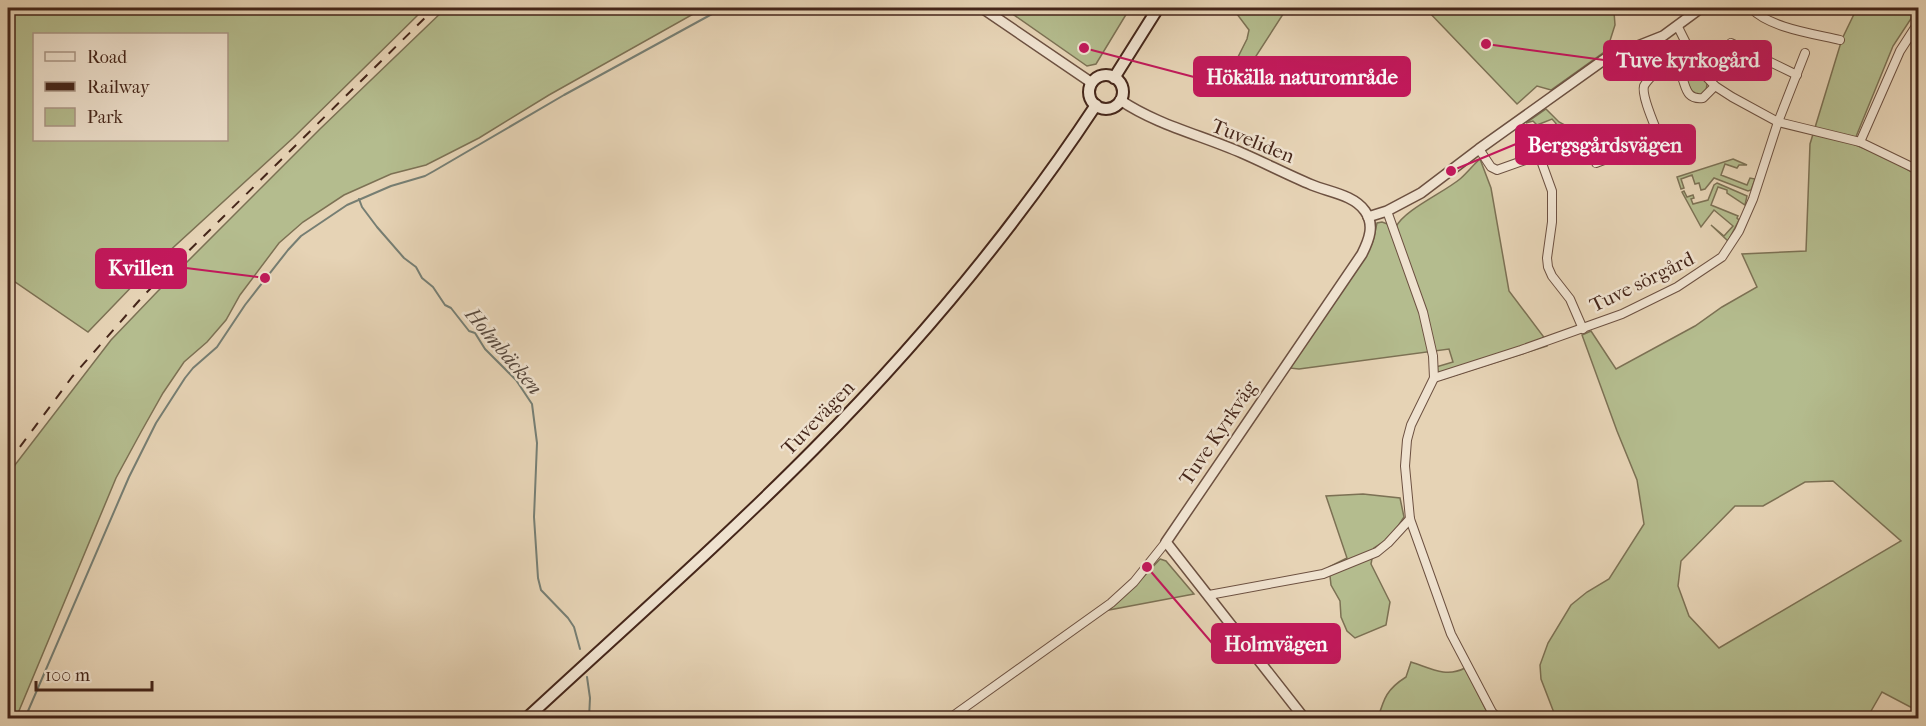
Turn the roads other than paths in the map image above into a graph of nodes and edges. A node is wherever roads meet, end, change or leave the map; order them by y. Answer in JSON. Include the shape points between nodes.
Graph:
{"nodes":[{"id":1,"x":982,"y":8,"type":"edge"},
{"id":2,"x":1158,"y":8,"type":"edge"},
{"id":3,"x":1701,"y":8,"type":"edge"},
{"id":4,"x":1752,"y":8,"type":"edge"},
{"id":5,"x":1918,"y":23,"type":"edge"},
{"id":6,"x":1678,"y":27,"type":"junction"},
{"id":7,"x":1840,"y":40,"type":"dead end"},
{"id":8,"x":1731,"y":44,"type":"dead end"},
{"id":9,"x":1805,"y":54,"type":"dead end"},
{"id":10,"x":1797,"y":75,"type":"junction"},
{"id":11,"x":1114,"y":78,"type":"junction"},
{"id":12,"x":1092,"y":83,"type":"junction"},
{"id":13,"x":1715,"y":86,"type":"junction"},
{"id":14,"x":1120,"y":100,"type":"junction"},
{"id":15,"x":1096,"y":105,"type":"junction"},
{"id":16,"x":1778,"y":122,"type":"junction"},
{"id":17,"x":1860,"y":142,"type":"junction"},
{"id":18,"x":1479,"y":149,"type":"junction"},
{"id":19,"x":1596,"y":163,"type":"dead end"},
{"id":20,"x":1918,"y":170,"type":"edge"},
{"id":21,"x":1388,"y":211,"type":"junction"},
{"id":22,"x":1368,"y":217,"type":"junction"},
{"id":23,"x":1583,"y":329,"type":"junction"},
{"id":24,"x":1434,"y":378,"type":"junction"},
{"id":25,"x":1410,"y":519,"type":"junction"},
{"id":26,"x":1166,"y":542,"type":"junction"},
{"id":27,"x":1209,"y":595,"type":"junction"},
{"id":28,"x":527,"y":718,"type":"edge"},
{"id":29,"x":951,"y":718,"type":"edge"},
{"id":30,"x":1304,"y":718,"type":"edge"},
{"id":31,"x":1498,"y":718,"type":"edge"}],
"edges":[{"from":1,"to":12,"type":"street"},
{"from":2,"to":11,"type":"main road"},
{"from":3,"to":6,"type":"street"},
{"from":4,"to":7,"type":"street","via":[[1790,28]]},
{"from":5,"to":17,"type":"street","via":[[1900,51]]},
{"from":6,"to":13,"type":"street","via":[[1699,69]]},
{"from":6,"to":18,"type":"street","via":[[1605,59]]},
{"from":8,"to":10,"type":"street"},
{"from":9,"to":10,"type":"street","name":"Tuve sörgård"},
{"from":10,"to":16,"type":"street","name":"Tuve sörgård"},
{"from":11,"to":12,"type":"main road","via":[[1102,76]]},
{"from":11,"to":14,"type":"main road","via":[[1122,88]]},
{"from":12,"to":15,"type":"main road","via":[[1089,95]]},
{"from":13,"to":16,"type":"street"},
{"from":13,"to":19,"type":"street","via":[[1703,98],[1694,98],[1677,70],[1659,70],[1646,82],[1644,92],[1660,139]]},
{"from":14,"to":15,"type":"main road","via":[[1109,108]]},
{"from":14,"to":22,"type":"street","name":"Tuveliden","via":[[1164,124],[1353,201]]},
{"from":15,"to":28,"type":"main road","name":"Tuvevägen","via":[[999,240],[891,368],[784,478]]},
{"from":16,"to":17,"type":"street"},
{"from":16,"to":23,"type":"street","name":"Tuve sörgård","via":[[1753,198],[1728,250],[1710,267],[1677,287]]},
{"from":17,"to":20,"type":"street"},
{"from":18,"to":21,"type":"street","via":[[1421,193]]},
{"from":18,"to":23,"type":"street","via":[[1497,170],[1539,154],[1552,191],[1548,267],[1570,299]]},
{"from":21,"to":22,"type":"street"},
{"from":21,"to":24,"type":"street","via":[[1422,312]]},
{"from":22,"to":26,"type":"street","name":"Tuve Kyrkväg","via":[[1370,235],[1362,254]]},
{"from":23,"to":24,"type":"street","name":"Tuve sörgård"},
{"from":24,"to":25,"type":"street","via":[[1407,440]]},
{"from":25,"to":27,"type":"street","via":[[1377,552],[1323,574]]},
{"from":25,"to":31,"type":"street","via":[[1456,644]]},
{"from":26,"to":27,"type":"street"},
{"from":26,"to":29,"type":"street","name":"Tuve Kyrkväg","via":[[1134,582],[1111,603]]},
{"from":27,"to":30,"type":"street"}]}
